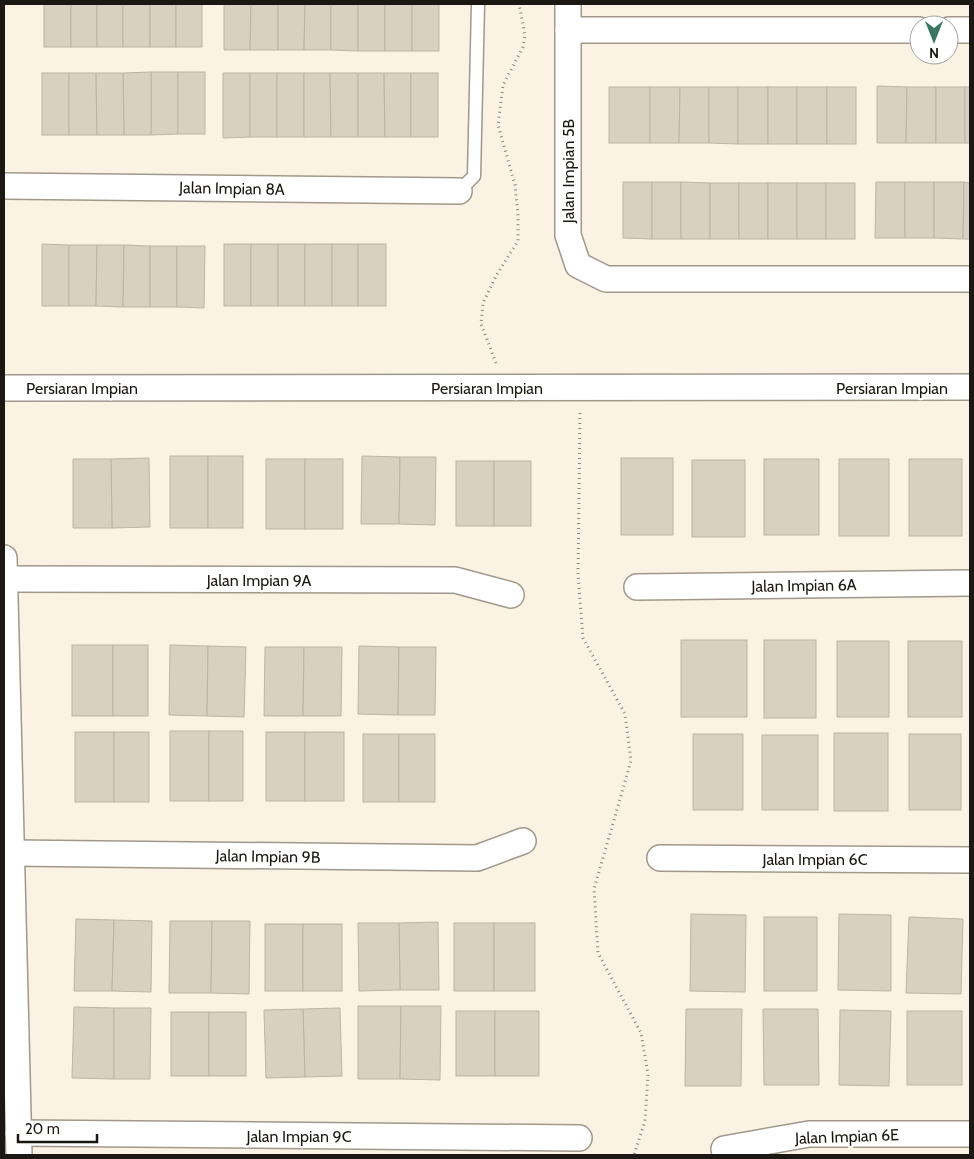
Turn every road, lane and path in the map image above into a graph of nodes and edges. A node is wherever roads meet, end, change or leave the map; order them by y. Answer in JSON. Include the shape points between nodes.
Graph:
{"nodes":[{"id":1,"x":478,"y":4,"type":"edge"},
{"id":2,"x":519,"y":4,"type":"edge"},
{"id":3,"x":568,"y":4,"type":"edge"},
{"id":4,"x":568,"y":30,"type":"junction"},
{"id":5,"x":909,"y":30,"type":"edge"},
{"id":6,"x":4,"y":186,"type":"edge"},
{"id":7,"x":460,"y":191,"type":"joint"},
{"id":8,"x":970,"y":280,"type":"edge"},
{"id":9,"x":4,"y":388,"type":"edge"},
{"id":10,"x":504,"y":388,"type":"junction"},
{"id":11,"x":581,"y":388,"type":"junction"},
{"id":12,"x":970,"y":388,"type":"edge"},
{"id":13,"x":4,"y":558,"type":"edge"},
{"id":14,"x":4,"y":579,"type":"edge"},
{"id":15,"x":970,"y":583,"type":"edge"},
{"id":16,"x":637,"y":586,"type":"dead end"},
{"id":17,"x":511,"y":595,"type":"dead end"},
{"id":18,"x":523,"y":841,"type":"dead end"},
{"id":19,"x":11,"y":853,"type":"junction"},
{"id":20,"x":660,"y":858,"type":"dead end"},
{"id":21,"x":970,"y":860,"type":"edge"},
{"id":22,"x":970,"y":1134,"type":"edge"},
{"id":23,"x":579,"y":1138,"type":"dead end"},
{"id":24,"x":18,"y":1144,"type":"edge"},
{"id":25,"x":724,"y":1149,"type":"dead end"},
{"id":26,"x":634,"y":1155,"type":"edge"}],
"edges":[{"from":1,"to":7,"type":"lane","via":[[474,176]]},
{"from":2,"to":10,"type":"path","via":[[525,35],[523,47],[503,85],[498,125],[515,185],[518,241],[496,276],[484,303],[481,324]]},
{"from":3,"to":4,"type":"street","name":"Jalan Impian 5B"},
{"from":4,"to":5,"type":"street"},
{"from":4,"to":8,"type":"street","name":"Jalan Impian 5B","via":[[568,235],[578,265],[606,280]]},
{"from":6,"to":7,"type":"street","name":"Jalan Impian 8A"},
{"from":9,"to":10,"type":"street","name":"Persiaran Impian"},
{"from":10,"to":11,"type":"street","name":"Persiaran Impian"},
{"from":11,"to":12,"type":"street","name":"Persiaran Impian"},
{"from":11,"to":26,"type":"path","via":[[578,574],[583,638],[625,714],[631,761],[594,889],[598,953],[641,1033],[648,1074],[645,1121]]},
{"from":13,"to":14,"type":"street"},
{"from":14,"to":17,"type":"street","name":"Jalan Impian 9A","via":[[455,580]]},
{"from":14,"to":19,"type":"street"},
{"from":15,"to":16,"type":"street","name":"Jalan Impian 6A"},
{"from":18,"to":19,"type":"street","name":"Jalan Impian 9B","via":[[477,858]]},
{"from":19,"to":24,"type":"street"},
{"from":20,"to":21,"type":"street","name":"Jalan Impian 6C"},
{"from":22,"to":25,"type":"street","name":"Jalan Impian 6E","via":[[809,1134]]},
{"from":23,"to":24,"type":"street","name":"Jalan Impian 9C"}]}
